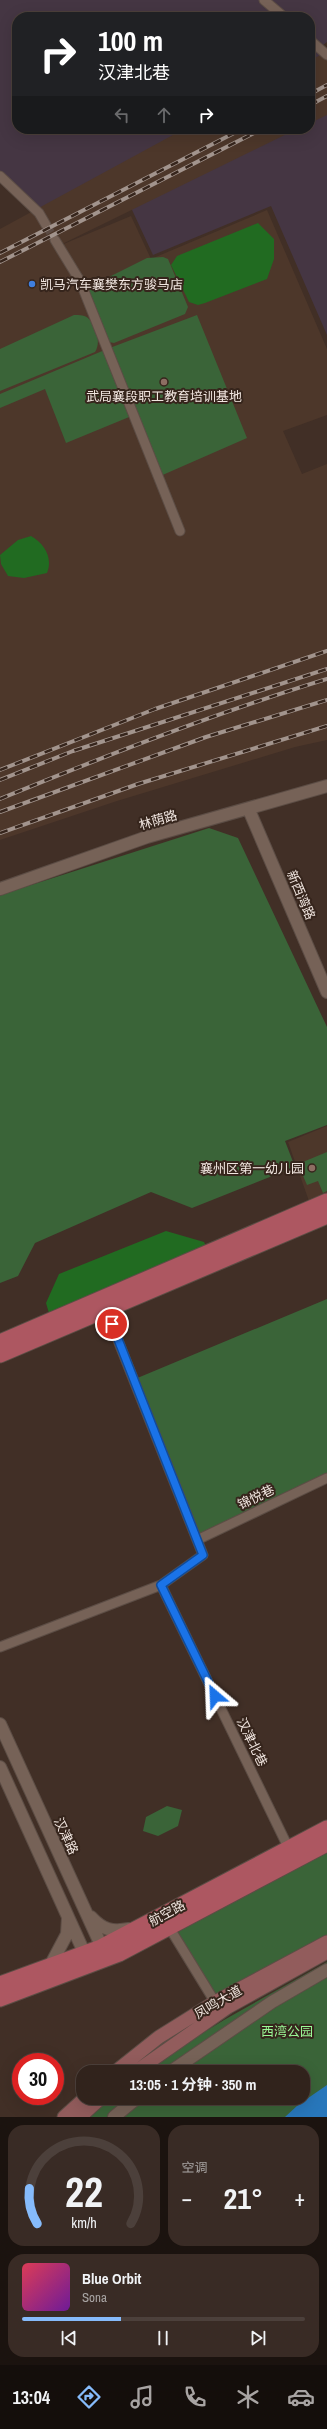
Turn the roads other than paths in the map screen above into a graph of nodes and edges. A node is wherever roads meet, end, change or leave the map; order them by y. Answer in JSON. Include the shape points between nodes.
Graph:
{"nodes":[{"id":1,"x":264,"y":0,"type":"edge"},
{"id":2,"x":278,"y":12,"type":"edge"},
{"id":3,"x":315,"y":44,"type":"edge"},
{"id":4,"x":327,"y":55,"type":"edge"},
{"id":5,"x":0,"y":176,"type":"edge"},
{"id":6,"x":46,"y":225,"type":"tunnel mouth"},
{"id":7,"x":55,"y":240,"type":"tunnel mouth"},
{"id":8,"x":180,"y":531,"type":"dead end"},
{"id":9,"x":327,"y":786,"type":"edge"},
{"id":10,"x":249,"y":810,"type":"junction"},
{"id":11,"x":0,"y":889,"type":"edge"},
{"id":12,"x":327,"y":992,"type":"edge"},
{"id":13,"x":327,"y":1201,"type":"edge"},
{"id":14,"x":327,"y":1216,"type":"edge"},
{"id":15,"x":106,"y":1310,"type":"junction"},
{"id":16,"x":0,"y":1342,"type":"edge"},
{"id":17,"x":0,"y":1355,"type":"edge"},
{"id":18,"x":327,"y":1478,"type":"edge"},
{"id":19,"x":197,"y":1540,"type":"junction"},
{"id":20,"x":161,"y":1585,"type":"junction"},
{"id":21,"x":0,"y":1647,"type":"edge"},
{"id":22,"x":0,"y":1724,"type":"edge"},
{"id":23,"x":0,"y":1767,"type":"edge"},
{"id":24,"x":327,"y":1828,"type":"edge"},
{"id":25,"x":327,"y":1844,"type":"edge"},
{"id":26,"x":289,"y":1849,"type":"junction"},
{"id":27,"x":86,"y":1912,"type":"junction"},
{"id":28,"x":68,"y":1916,"type":"junction"},
{"id":29,"x":136,"y":1928,"type":"junction"},
{"id":30,"x":169,"y":1928,"type":"junction"},
{"id":31,"x":327,"y":1942,"type":"edge"},
{"id":32,"x":327,"y":1952,"type":"edge"},
{"id":33,"x":104,"y":1953,"type":"junction"},
{"id":34,"x":87,"y":1960,"type":"junction"},
{"id":35,"x":50,"y":1966,"type":"junction"},
{"id":36,"x":327,"y":1970,"type":"edge"},
{"id":37,"x":0,"y":1984,"type":"edge"},
{"id":38,"x":0,"y":1998,"type":"edge"},
{"id":39,"x":215,"y":2002,"type":"junction"},
{"id":40,"x":124,"y":2065,"type":"edge"},
{"id":41,"x":145,"y":2065,"type":"edge"},
{"id":42,"x":180,"y":2065,"type":"edge"},
{"id":43,"x":77,"y":2105,"type":"edge"},
{"id":44,"x":93,"y":2105,"type":"edge"},
{"id":45,"x":129,"y":2105,"type":"edge"},
{"id":46,"x":64,"y":2117,"type":"edge"},
{"id":47,"x":80,"y":2117,"type":"edge"},
{"id":48,"x":114,"y":2117,"type":"edge"}],
"edges":[{"from":1,"to":2,"type":"street"},
{"from":3,"to":4,"type":"street"},
{"from":5,"to":6,"type":"street","via":[[39,213]]},
{"from":7,"to":8,"type":"street","via":[[80,281]]},
{"from":9,"to":10,"type":"street","name":"林荫路"},
{"from":10,"to":11,"type":"street","name":"林荫路","via":[[147,837]]},
{"from":10,"to":12,"type":"street","name":"新西湾路"},
{"from":13,"to":16,"type":"main road"},
{"from":14,"to":15,"type":"main road"},
{"from":15,"to":17,"type":"main road"},
{"from":15,"to":19,"type":"street"},
{"from":18,"to":19,"type":"street","name":"锦悦巷"},
{"from":19,"to":20,"type":"street","via":[[203,1555]]},
{"from":20,"to":21,"type":"street"},
{"from":20,"to":26,"type":"street","name":"汉津北巷"},
{"from":22,"to":27,"type":"street","name":"汉津路"},
{"from":23,"to":28,"type":"street"},
{"from":24,"to":26,"type":"main road","name":"航空路"},
{"from":25,"to":30,"type":"main road","name":"航空路"},
{"from":26,"to":29,"type":"main road","name":"航空路"},
{"from":27,"to":29,"type":"street","via":[[100,1927],[114,1932]]},
{"from":27,"to":33,"type":"street","name":"汉津路"},
{"from":28,"to":34,"type":"street"},
{"from":28,"to":35,"type":"street","via":[[66,1934]]},
{"from":29,"to":33,"type":"main road","name":"航空路"},
{"from":30,"to":33,"type":"main road","name":"航空路"},
{"from":30,"to":39,"type":"street"},
{"from":31,"to":39,"type":"main road","name":"凤鸣大道"},
{"from":32,"to":41,"type":"main road","name":"凤鸣大道","via":[[228,2007]]},
{"from":33,"to":34,"type":"main road","name":"航空路"},
{"from":34,"to":35,"type":"main road","name":"航空路"},
{"from":34,"to":38,"type":"main road","name":"航空路"},
{"from":35,"to":37,"type":"main road","name":"航空路"},
{"from":36,"to":42,"type":"street","via":[[272,2002]]},
{"from":39,"to":40,"type":"main road","name":"凤鸣大道","via":[[159,2036]]},
{"from":43,"to":46,"type":"main road"},
{"from":44,"to":47,"type":"main road"},
{"from":45,"to":48,"type":"street"}]}
